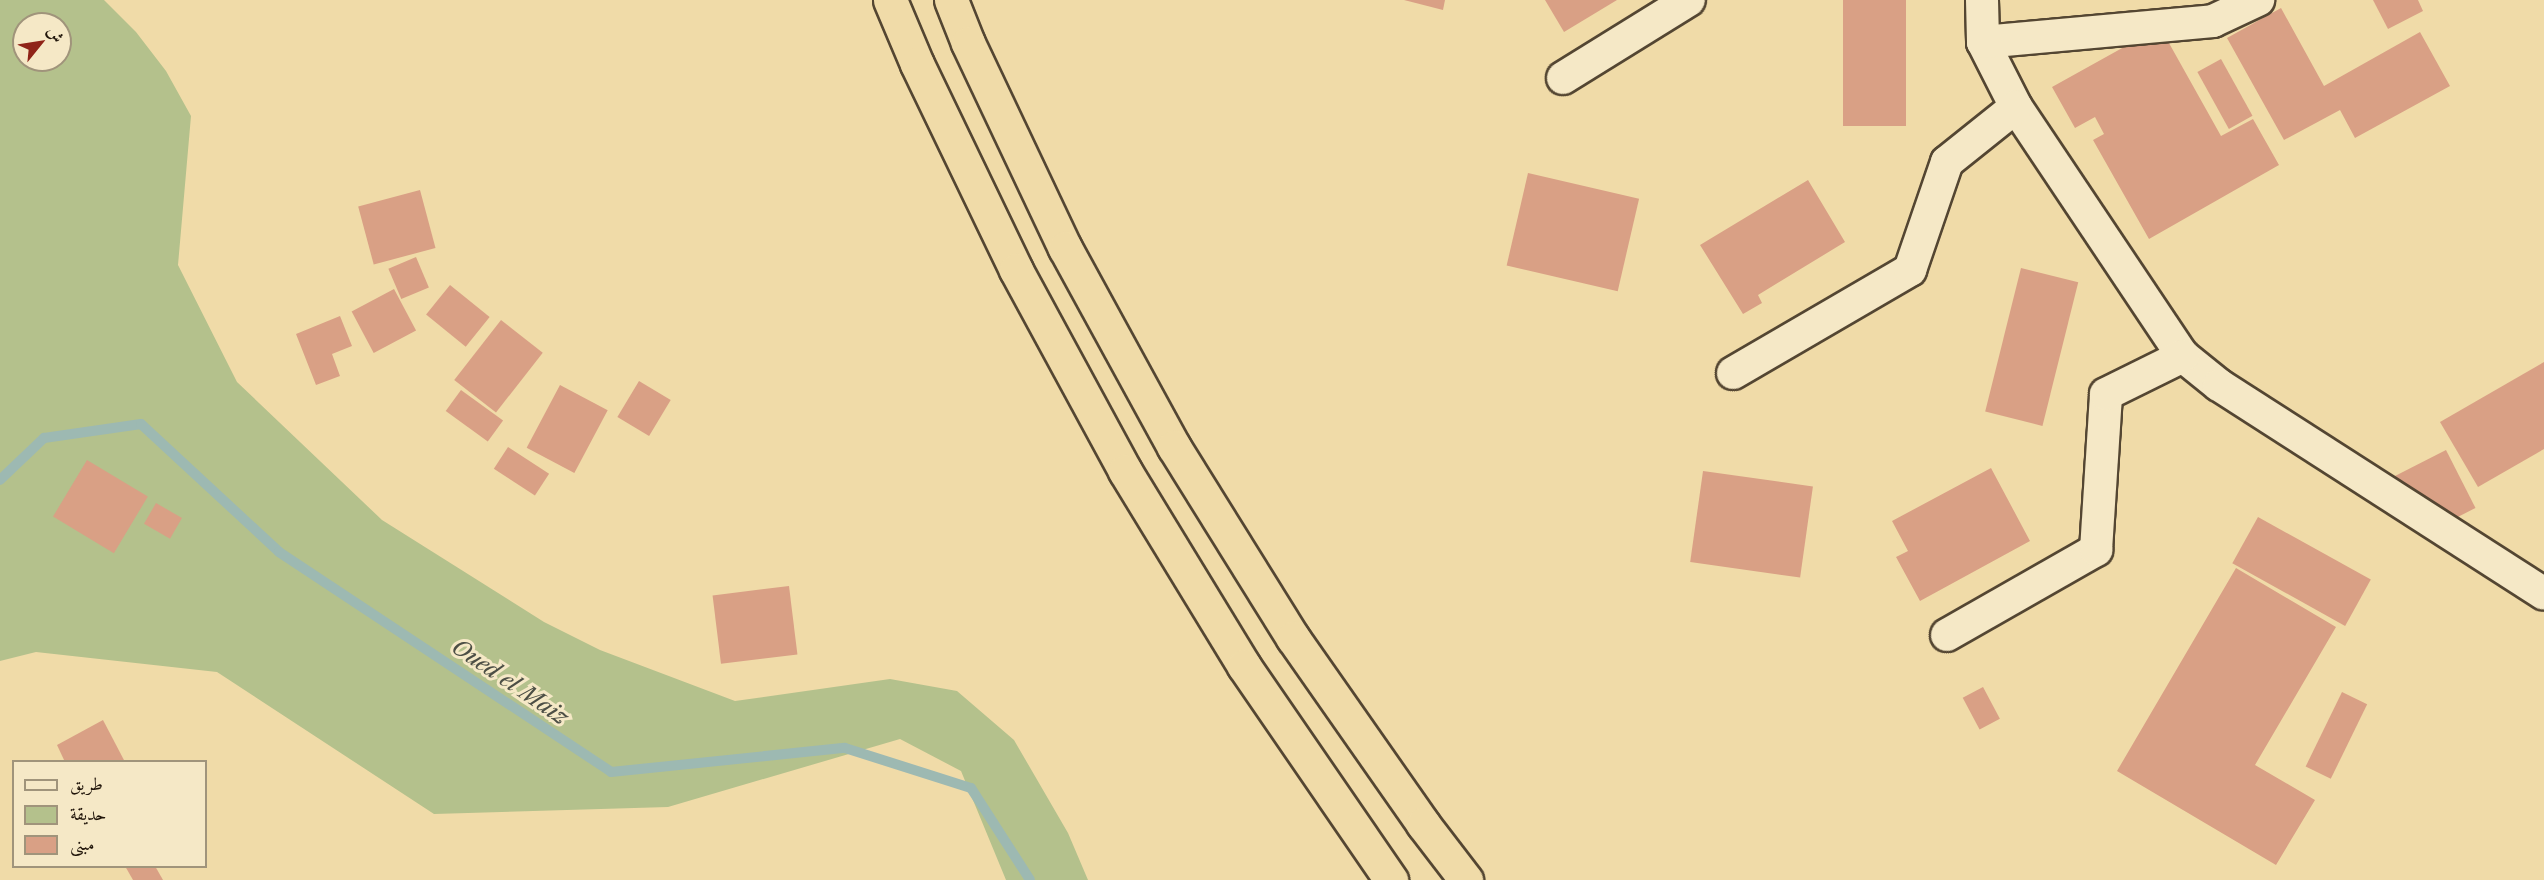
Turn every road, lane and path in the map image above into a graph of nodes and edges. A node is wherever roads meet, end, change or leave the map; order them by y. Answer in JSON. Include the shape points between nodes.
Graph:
{"nodes":[{"id":1,"x":890,"y":0,"type":"edge"},
{"id":2,"x":951,"y":0,"type":"edge"},
{"id":3,"x":1689,"y":0,"type":"edge"},
{"id":4,"x":1982,"y":0,"type":"edge"},
{"id":5,"x":2258,"y":0,"type":"edge"},
{"id":6,"x":1983,"y":42,"type":"junction"},
{"id":7,"x":1563,"y":78,"type":"dead end"},
{"id":8,"x":2016,"y":107,"type":"junction"},
{"id":9,"x":2183,"y":356,"type":"junction"},
{"id":10,"x":1733,"y":373,"type":"dead end"},
{"id":11,"x":2544,"y":594,"type":"edge"},
{"id":12,"x":1947,"y":636,"type":"dead end"},
{"id":13,"x":1391,"y":880,"type":"edge"},
{"id":14,"x":1466,"y":880,"type":"edge"}],
"edges":[{"from":1,"to":13,"type":"highway","via":[[1016,270],[1125,471],[1244,666]]},
{"from":2,"to":14,"type":"highway","via":[[1065,248],[1174,447],[1293,639],[1422,824]]},
{"from":3,"to":7,"type":"street"},
{"from":4,"to":6,"type":"street"},
{"from":5,"to":6,"type":"street","via":[[2213,21]]},
{"from":6,"to":8,"type":"street"},
{"from":8,"to":9,"type":"street"},
{"from":8,"to":10,"type":"street","via":[[1947,162],[1910,270]]},
{"from":9,"to":11,"type":"street","via":[[2219,385]]},
{"from":9,"to":12,"type":"street","via":[[2106,394],[2096,549]]}]}
